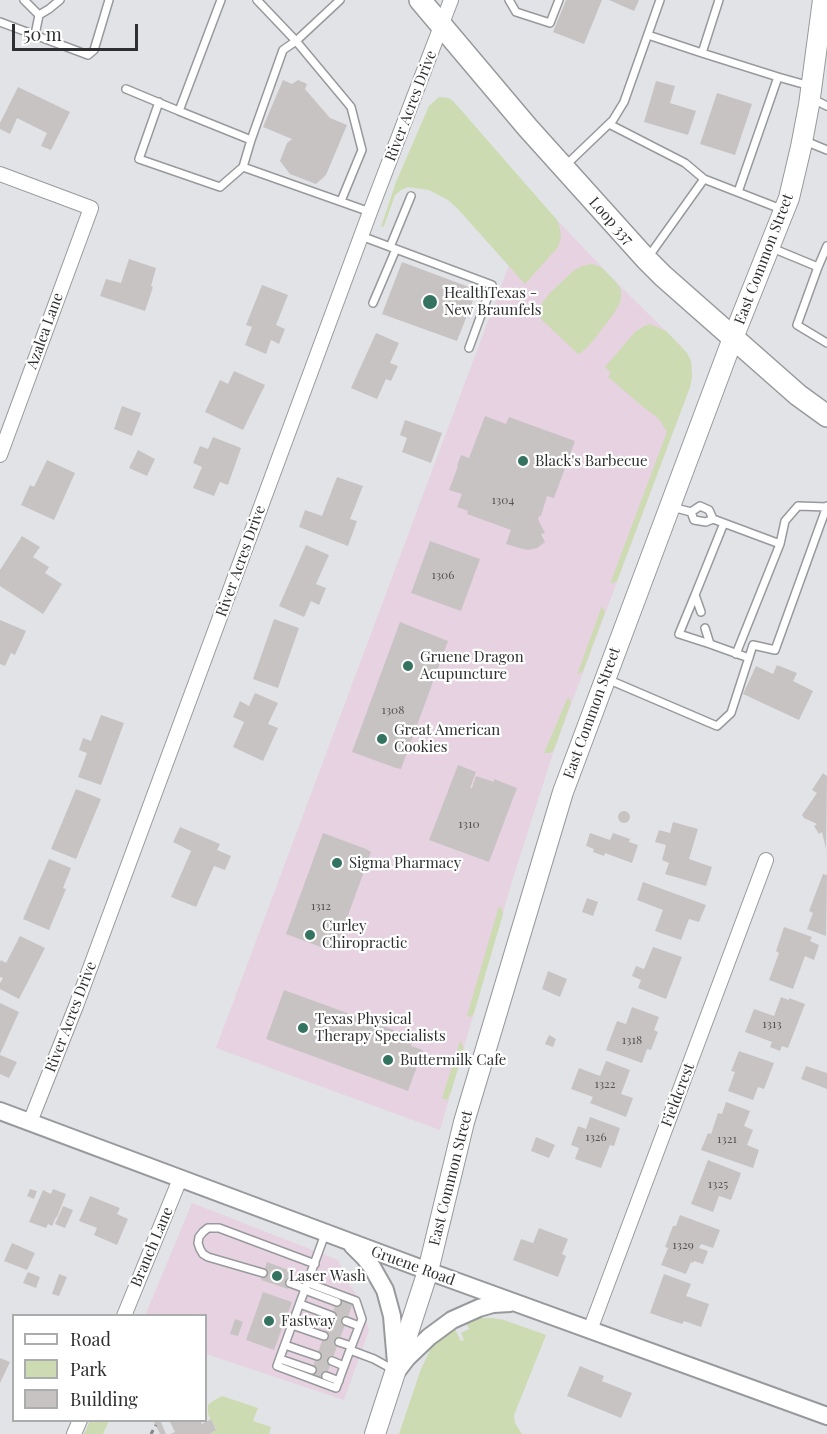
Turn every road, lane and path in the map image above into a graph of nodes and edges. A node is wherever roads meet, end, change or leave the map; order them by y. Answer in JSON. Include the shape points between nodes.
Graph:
{"nodes":[{"id":1,"x":24,"y":0,"type":"edge"},
{"id":2,"x":60,"y":0,"type":"edge"},
{"id":3,"x":110,"y":0,"type":"edge"},
{"id":4,"x":221,"y":0,"type":"edge"},
{"id":5,"x":257,"y":0,"type":"edge"},
{"id":6,"x":340,"y":0,"type":"edge"},
{"id":7,"x":420,"y":0,"type":"edge"},
{"id":8,"x":452,"y":0,"type":"edge"},
{"id":9,"x":509,"y":0,"type":"edge"},
{"id":10,"x":559,"y":0,"type":"edge"},
{"id":11,"x":660,"y":0,"type":"edge"},
{"id":12,"x":719,"y":0,"type":"edge"},
{"id":13,"x":823,"y":0,"type":"edge"},
{"id":14,"x":39,"y":15,"type":"junction"},
{"id":15,"x":0,"y":22,"type":"edge"},
{"id":16,"x":443,"y":26,"type":"junction"},
{"id":17,"x":35,"y":35,"type":"junction"},
{"id":18,"x":648,"y":35,"type":"junction"},
{"id":19,"x":296,"y":41,"type":"junction"},
{"id":20,"x":702,"y":53,"type":"junction"},
{"id":21,"x":777,"y":77,"type":"junction"},
{"id":22,"x":126,"y":88,"type":"dead end"},
{"id":23,"x":816,"y":97,"type":"edge"},
{"id":24,"x":159,"y":102,"type":"junction"},
{"id":25,"x":179,"y":111,"type":"junction"},
{"id":26,"x":609,"y":124,"type":"junction"},
{"id":27,"x":251,"y":140,"type":"junction"},
{"id":28,"x":803,"y":140,"type":"junction"},
{"id":29,"x":827,"y":150,"type":"edge"},
{"id":30,"x":243,"y":167,"type":"junction"},
{"id":31,"x":563,"y":167,"type":"junction"},
{"id":32,"x":0,"y":174,"type":"edge"},
{"id":33,"x":704,"y":179,"type":"junction"},
{"id":34,"x":738,"y":192,"type":"junction"},
{"id":35,"x":411,"y":196,"type":"dead end"},
{"id":36,"x":341,"y":201,"type":"junction"},
{"id":37,"x":784,"y":210,"type":"junction"},
{"id":38,"x":370,"y":212,"type":"junction"},
{"id":39,"x":361,"y":236,"type":"junction"},
{"id":40,"x":827,"y":246,"type":"edge"},
{"id":41,"x":768,"y":247,"type":"junction"},
{"id":42,"x":393,"y":248,"type":"junction"},
{"id":43,"x":646,"y":260,"type":"junction"},
{"id":44,"x":818,"y":267,"type":"junction"},
{"id":45,"x":373,"y":303,"type":"dead end"},
{"id":46,"x":733,"y":338,"type":"junction"},
{"id":47,"x":827,"y":343,"type":"edge"},
{"id":48,"x":469,"y":348,"type":"dead end"},
{"id":49,"x":827,"y":416,"type":"edge"},
{"id":50,"x":0,"y":455,"type":"edge"},
{"id":51,"x":669,"y":506,"type":"junction"},
{"id":52,"x":827,"y":507,"type":"edge"},
{"id":53,"x":724,"y":523,"type":"junction"},
{"id":54,"x":780,"y":544,"type":"junction"},
{"id":55,"x":695,"y":595,"type":"junction"},
{"id":56,"x":701,"y":612,"type":"dead end"},
{"id":57,"x":705,"y":628,"type":"dead end"},
{"id":58,"x":710,"y":644,"type":"junction"},
{"id":59,"x":736,"y":654,"type":"junction"},
{"id":60,"x":749,"y":658,"type":"junction"},
{"id":61,"x":604,"y":678,"type":"junction"},
{"id":62,"x":766,"y":860,"type":"dead end"},
{"id":63,"x":0,"y":1112,"type":"edge"},
{"id":64,"x":30,"y":1122,"type":"junction"},
{"id":65,"x":180,"y":1179,"type":"junction"},
{"id":66,"x":326,"y":1233,"type":"junction"},
{"id":67,"x":346,"y":1241,"type":"junction"},
{"id":68,"x":315,"y":1264,"type":"junction"},
{"id":69,"x":428,"y":1271,"type":"junction"},
{"id":70,"x":263,"y":1273,"type":"dead end"},
{"id":71,"x":290,"y":1283,"type":"dead end"},
{"id":72,"x":306,"y":1287,"type":"junction"},
{"id":73,"x":337,"y":1302,"type":"dead end"},
{"id":74,"x":514,"y":1303,"type":"junction"},
{"id":75,"x":300,"y":1304,"type":"junction"},
{"id":76,"x":125,"y":1314,"type":"edge"},
{"id":77,"x":332,"y":1316,"type":"dead end"},
{"id":78,"x":346,"y":1321,"type":"dead end"},
{"id":79,"x":292,"y":1325,"type":"junction"},
{"id":80,"x":359,"y":1326,"type":"junction"},
{"id":81,"x":590,"y":1330,"type":"junction"},
{"id":82,"x":324,"y":1336,"type":"dead end"},
{"id":83,"x":339,"y":1342,"type":"dead end"},
{"id":84,"x":285,"y":1345,"type":"junction"},
{"id":85,"x":351,"y":1348,"type":"junction"},
{"id":86,"x":317,"y":1356,"type":"dead end"},
{"id":87,"x":280,"y":1359,"type":"junction"},
{"id":88,"x":332,"y":1361,"type":"dead end"},
{"id":89,"x":344,"y":1366,"type":"junction"},
{"id":90,"x":312,"y":1370,"type":"dead end"},
{"id":91,"x":397,"y":1371,"type":"junction"},
{"id":92,"x":326,"y":1376,"type":"dead end"},
{"id":93,"x":339,"y":1380,"type":"junction"},
{"id":94,"x":827,"y":1416,"type":"edge"},
{"id":95,"x":156,"y":1425,"type":"dead end"},
{"id":96,"x":151,"y":1434,"type":"edge"},
{"id":97,"x":375,"y":1434,"type":"edge"}],
"edges":[{"from":1,"to":14,"type":"lane"},
{"from":2,"to":14,"type":"lane"},
{"from":3,"to":17,"type":"lane","via":[[94,50],[88,55]]},
{"from":4,"to":25,"type":"lane"},
{"from":5,"to":19,"type":"lane"},
{"from":6,"to":19,"type":"lane"},
{"from":7,"to":16,"type":"main road","name":"Loop 337"},
{"from":8,"to":16,"type":"street","name":"River Acres Drive"},
{"from":9,"to":10,"type":"lane","via":[[516,12],[550,23]]},
{"from":11,"to":18,"type":"lane"},
{"from":12,"to":20,"type":"lane"},
{"from":13,"to":23,"type":"main road","name":"East Common Street"},
{"from":14,"to":17,"type":"lane"},
{"from":15,"to":17,"type":"lane"},
{"from":16,"to":31,"type":"main road","name":"Loop 337"},
{"from":16,"to":38,"type":"street","name":"River Acres Drive"},
{"from":18,"to":20,"type":"lane"},
{"from":18,"to":26,"type":"lane","via":[[624,102]]},
{"from":19,"to":27,"type":"lane","via":[[283,50]]},
{"from":19,"to":36,"type":"lane","via":[[351,107],[362,150]]},
{"from":20,"to":21,"type":"lane"},
{"from":21,"to":23,"type":"lane"},
{"from":21,"to":34,"type":"lane"},
{"from":22,"to":24,"type":"lane"},
{"from":23,"to":28,"type":"main road","name":"East Common Street"},
{"from":24,"to":25,"type":"lane"},
{"from":24,"to":30,"type":"lane","via":[[139,159],[220,187]]},
{"from":25,"to":27,"type":"lane"},
{"from":26,"to":31,"type":"lane"},
{"from":26,"to":33,"type":"lane","via":[[685,163]]},
{"from":27,"to":30,"type":"lane"},
{"from":28,"to":29,"type":"lane"},
{"from":28,"to":37,"type":"main road","name":"East Common Street"},
{"from":30,"to":36,"type":"lane"},
{"from":31,"to":43,"type":"main road","name":"Loop 337"},
{"from":32,"to":50,"type":"street","name":"Azalea Lane","via":[[91,208]]},
{"from":33,"to":34,"type":"lane"},
{"from":33,"to":43,"type":"lane"},
{"from":34,"to":37,"type":"lane"},
{"from":35,"to":42,"type":"lane"},
{"from":36,"to":38,"type":"lane"},
{"from":37,"to":41,"type":"main road","name":"East Common Street"},
{"from":38,"to":39,"type":"street","name":"River Acres Drive"},
{"from":39,"to":42,"type":"lane"},
{"from":39,"to":64,"type":"street","name":"River Acres Drive"},
{"from":40,"to":44,"type":"lane"},
{"from":41,"to":44,"type":"lane"},
{"from":41,"to":46,"type":"main road","name":"East Common Street"},
{"from":42,"to":45,"type":"lane"},
{"from":42,"to":48,"type":"lane","via":[[492,285]]},
{"from":43,"to":46,"type":"main road","name":"Loop 337"},
{"from":44,"to":47,"type":"lane","via":[[797,325]]},
{"from":46,"to":49,"type":"main road","name":"Loop 337"},
{"from":46,"to":51,"type":"main road","name":"East Common Street"},
{"from":51,"to":53,"type":"lane","via":[[691,512],[694,520]]},
{"from":51,"to":61,"type":"main road","name":"East Common Street"},
{"from":52,"to":54,"type":"lane","via":[[798,506],[784,522]]},
{"from":52,"to":60,"type":"lane","via":[[775,650],[753,645]]},
{"from":53,"to":54,"type":"lane"},
{"from":53,"to":55,"type":"lane"},
{"from":54,"to":59,"type":"lane"},
{"from":55,"to":56,"type":"lane"},
{"from":55,"to":58,"type":"lane","via":[[679,634]]},
{"from":57,"to":58,"type":"lane"},
{"from":58,"to":59,"type":"lane"},
{"from":59,"to":60,"type":"lane"},
{"from":60,"to":61,"type":"lane","via":[[731,713],[717,726]]},
{"from":61,"to":69,"type":"main road","name":"East Common Street","via":[[563,792],[464,1122]]},
{"from":62,"to":81,"type":"street","name":"Fieldcrest"},
{"from":63,"to":64,"type":"street","name":"Gruene Road"},
{"from":64,"to":65,"type":"street","name":"Gruene Road"},
{"from":65,"to":66,"type":"street","name":"Gruene Road"},
{"from":65,"to":76,"type":"street","name":"Branch Lane"},
{"from":66,"to":67,"type":"street","name":"Gruene Road"},
{"from":66,"to":68,"type":"lane"},
{"from":67,"to":69,"type":"street","name":"Gruene Road"},
{"from":67,"to":91,"type":"street","via":[[372,1266],[385,1290],[392,1316]]},
{"from":68,"to":70,"type":"lane","via":[[219,1228],[207,1228],[199,1237],[200,1249],[208,1257]]},
{"from":68,"to":72,"type":"lane"},
{"from":69,"to":74,"type":"street","name":"Gruene Road"},
{"from":69,"to":91,"type":"main road","name":"East Common Street"},
{"from":71,"to":72,"type":"lane"},
{"from":72,"to":73,"type":"lane"},
{"from":72,"to":75,"type":"lane"},
{"from":72,"to":80,"type":"lane","via":[[356,1301],[355,1308],[362,1319]]},
{"from":74,"to":81,"type":"street","name":"Gruene Road"},
{"from":74,"to":91,"type":"street","via":[[493,1304],[456,1317],[424,1341]]},
{"from":75,"to":77,"type":"lane"},
{"from":75,"to":79,"type":"lane"},
{"from":78,"to":80,"type":"lane"},
{"from":79,"to":82,"type":"lane"},
{"from":79,"to":84,"type":"lane"},
{"from":80,"to":85,"type":"lane"},
{"from":81,"to":94,"type":"street","name":"Gruene Road"},
{"from":83,"to":85,"type":"lane"},
{"from":84,"to":86,"type":"lane"},
{"from":84,"to":87,"type":"lane"},
{"from":85,"to":89,"type":"lane"},
{"from":85,"to":91,"type":"lane"},
{"from":87,"to":90,"type":"lane"},
{"from":87,"to":93,"type":"lane","via":[[277,1366],[336,1388]]},
{"from":88,"to":89,"type":"lane"},
{"from":89,"to":93,"type":"lane"},
{"from":91,"to":97,"type":"main road","name":"East Common Street"},
{"from":92,"to":93,"type":"lane"},
{"from":95,"to":96,"type":"path"}]}
